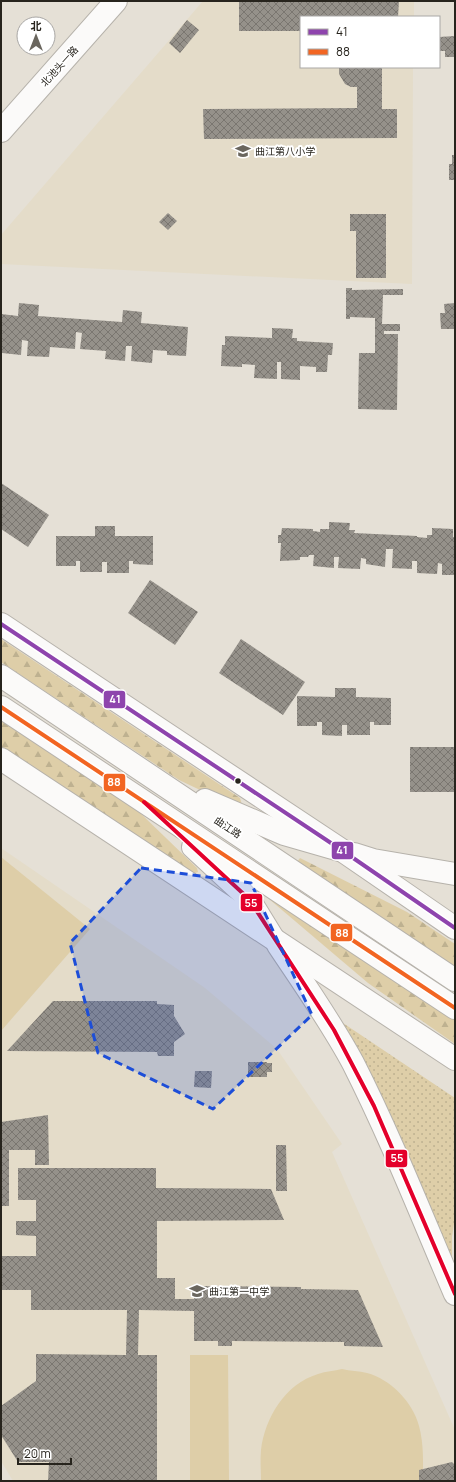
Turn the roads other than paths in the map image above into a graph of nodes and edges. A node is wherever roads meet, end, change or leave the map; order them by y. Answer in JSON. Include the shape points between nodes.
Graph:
{"nodes":[{"id":1,"x":116,"y":1,"type":"edge"},
{"id":2,"x":1,"y":131,"type":"edge"},
{"id":3,"x":1,"y":624,"type":"edge"},
{"id":4,"x":1,"y":676,"type":"edge"},
{"id":5,"x":1,"y":707,"type":"edge"},
{"id":6,"x":1,"y":759,"type":"edge"},
{"id":7,"x":158,"y":780,"type":"junction"},
{"id":8,"x":144,"y":802,"type":"junction"},
{"id":9,"x":343,"y":851,"type":"junction"},
{"id":10,"x":455,"y":874,"type":"edge"},
{"id":11,"x":455,"y":928,"type":"edge"},
{"id":12,"x":273,"y":938,"type":"junction"},
{"id":13,"x":455,"y":980,"type":"edge"},
{"id":14,"x":455,"y":1008,"type":"edge"},
{"id":15,"x":455,"y":1059,"type":"edge"},
{"id":16,"x":455,"y":1294,"type":"edge"}],
"edges":[{"from":1,"to":2,"type":"main road","name":"北池头一路"},
{"from":3,"to":9,"type":"main road"},
{"from":4,"to":7,"type":"main road","name":"曲江路"},
{"from":5,"to":8,"type":"main road"},
{"from":6,"to":12,"type":"main road"},
{"from":7,"to":9,"type":"main road","via":[[284,834]]},
{"from":7,"to":13,"type":"main road","name":"曲江路"},
{"from":8,"to":12,"type":"main road","via":[[249,899]]},
{"from":8,"to":14,"type":"main road"},
{"from":9,"to":10,"type":"main road","via":[[373,860]]},
{"from":9,"to":11,"type":"main road"},
{"from":12,"to":15,"type":"main road"},
{"from":12,"to":16,"type":"main road","via":[[334,1030],[374,1106]]}]}
